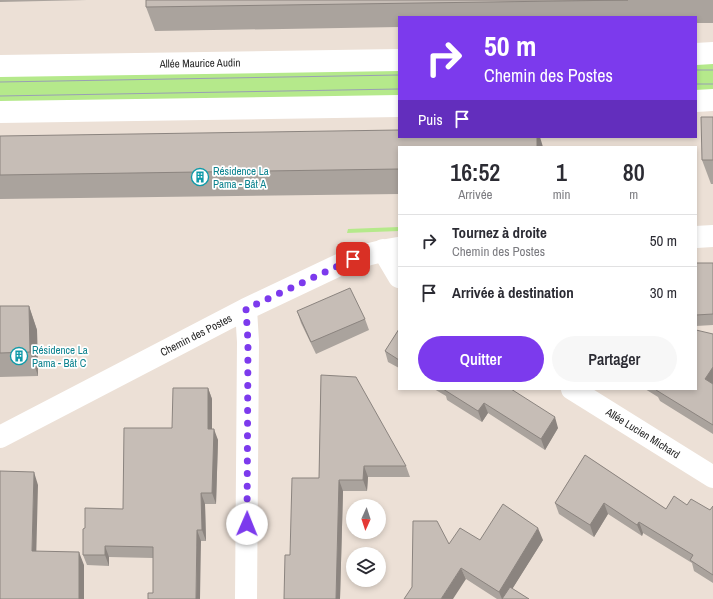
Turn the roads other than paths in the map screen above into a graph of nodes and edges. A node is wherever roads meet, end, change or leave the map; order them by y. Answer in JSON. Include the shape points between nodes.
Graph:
{"nodes":[{"id":1,"x":713,"y":53,"type":"edge"},
{"id":2,"x":697,"y":54,"type":"edge"},
{"id":3,"x":398,"y":60,"type":"edge"},
{"id":4,"x":0,"y":66,"type":"edge"},
{"id":5,"x":713,"y":100,"type":"edge"},
{"id":6,"x":697,"y":101,"type":"edge"},
{"id":7,"x":398,"y":106,"type":"edge"},
{"id":8,"x":0,"y":112,"type":"edge"},
{"id":9,"x":713,"y":236,"type":"edge"},
{"id":10,"x":697,"y":237,"type":"edge"},
{"id":11,"x":391,"y":249,"type":"edge"},
{"id":12,"x":398,"y":274,"type":"edge"},
{"id":13,"x":246,"y":309,"type":"junction"},
{"id":14,"x":574,"y":390,"type":"edge"},
{"id":15,"x":0,"y":437,"type":"edge"},
{"id":16,"x":713,"y":477,"type":"edge"},
{"id":17,"x":246,"y":599,"type":"edge"}],
"edges":[{"from":1,"to":2,"type":"street"},
{"from":3,"to":4,"type":"street","name":"Allée Maurice Audin"},
{"from":5,"to":6,"type":"street"},
{"from":7,"to":8,"type":"street"},
{"from":9,"to":10,"type":"street"},
{"from":11,"to":12,"type":"street"},
{"from":11,"to":13,"type":"street","name":"Chemin des Postes","via":[[346,262]]},
{"from":13,"to":15,"type":"street","name":"Chemin des Postes"},
{"from":13,"to":17,"type":"street"},
{"from":14,"to":16,"type":"street","name":"Allée Lucien Michard"}]}
